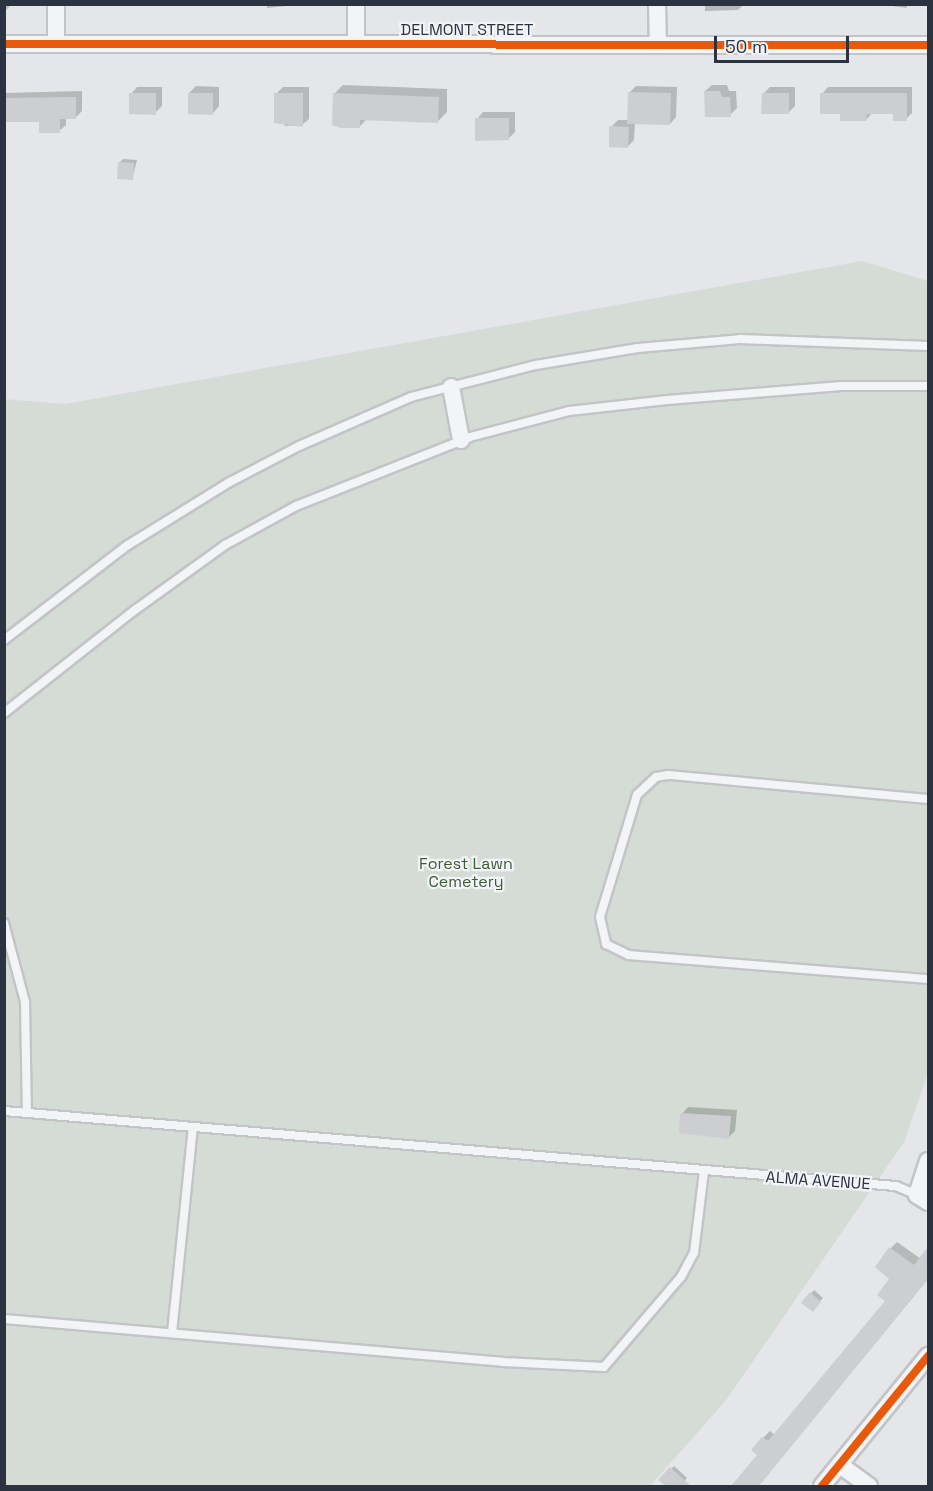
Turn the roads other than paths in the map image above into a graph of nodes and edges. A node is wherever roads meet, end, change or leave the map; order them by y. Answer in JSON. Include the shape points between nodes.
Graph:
{"nodes":[{"id":1,"x":56,"y":4,"type":"edge"},
{"id":2,"x":356,"y":4,"type":"edge"},
{"id":3,"x":657,"y":4,"type":"edge"},
{"id":4,"x":4,"y":44,"type":"edge"},
{"id":5,"x":56,"y":44,"type":"junction"},
{"id":6,"x":356,"y":44,"type":"junction"},
{"id":7,"x":658,"y":45,"type":"junction"},
{"id":8,"x":928,"y":45,"type":"edge"},
{"id":9,"x":928,"y":346,"type":"edge"},
{"id":10,"x":928,"y":386,"type":"edge"},
{"id":11,"x":451,"y":387,"type":"junction"},
{"id":12,"x":461,"y":440,"type":"junction"},
{"id":13,"x":4,"y":640,"type":"edge"},
{"id":14,"x":4,"y":713,"type":"edge"},
{"id":15,"x":928,"y":799,"type":"edge"},
{"id":16,"x":4,"y":923,"type":"edge"},
{"id":17,"x":928,"y":979,"type":"edge"},
{"id":18,"x":4,"y":1112,"type":"edge"},
{"id":19,"x":27,"y":1113,"type":"junction"},
{"id":20,"x":192,"y":1127,"type":"junction"},
{"id":21,"x":928,"y":1161,"type":"edge"},
{"id":22,"x":704,"y":1172,"type":"junction"},
{"id":23,"x":923,"y":1199,"type":"edge"},
{"id":24,"x":4,"y":1319,"type":"edge"},
{"id":25,"x":172,"y":1333,"type":"junction"},
{"id":26,"x":928,"y":1356,"type":"edge"},
{"id":27,"x":840,"y":1466,"type":"junction"},
{"id":28,"x":822,"y":1486,"type":"edge"},
{"id":29,"x":869,"y":1486,"type":"edge"}],
"edges":[{"from":1,"to":5,"type":"street"},
{"from":2,"to":6,"type":"street"},
{"from":3,"to":7,"type":"street"},
{"from":4,"to":5,"type":"street","name":"DELMONT STREET"},
{"from":5,"to":6,"type":"street","name":"DELMONT STREET"},
{"from":6,"to":7,"type":"street","name":"DELMONT STREET"},
{"from":7,"to":8,"type":"street","name":"DELMONT STREET"},
{"from":9,"to":11,"type":"lane","via":[[740,339],[638,348],[547,363]]},
{"from":10,"to":12,"type":"lane","via":[[841,386],[580,410]]},
{"from":11,"to":12,"type":"street"},
{"from":11,"to":13,"type":"lane","via":[[411,397],[228,483],[128,545]]},
{"from":12,"to":14,"type":"lane","via":[[296,507],[225,545]]},
{"from":15,"to":17,"type":"lane","via":[[656,777],[637,795],[600,917],[606,944],[629,955]]},
{"from":16,"to":19,"type":"lane","via":[[25,1002]]},
{"from":18,"to":19,"type":"lane","name":"ALMA AVENUE"},
{"from":19,"to":20,"type":"lane","name":"ALMA AVENUE"},
{"from":20,"to":22,"type":"lane","name":"ALMA AVENUE"},
{"from":20,"to":25,"type":"lane"},
{"from":21,"to":23,"type":"street"},
{"from":22,"to":23,"type":"lane","name":"ALMA AVENUE","via":[[896,1186]]},
{"from":22,"to":25,"type":"lane","via":[[694,1253],[681,1277],[604,1367],[502,1362]]},
{"from":24,"to":25,"type":"lane"},
{"from":26,"to":27,"type":"street"},
{"from":27,"to":28,"type":"street"},
{"from":27,"to":29,"type":"street"}]}
